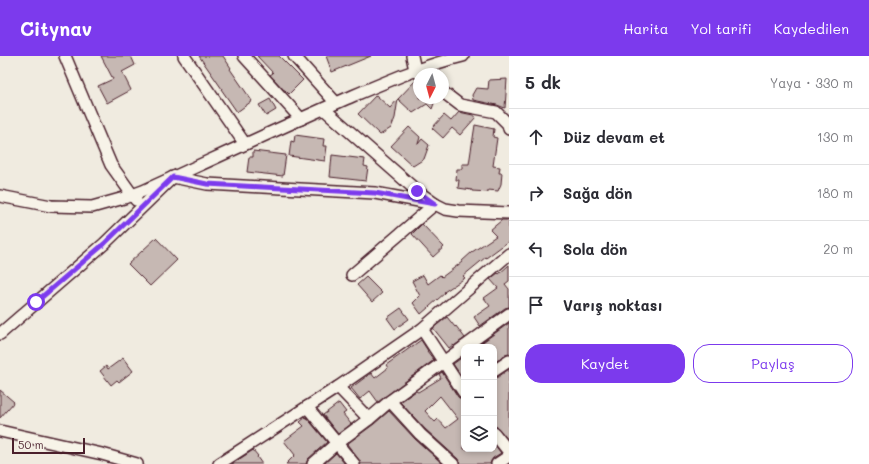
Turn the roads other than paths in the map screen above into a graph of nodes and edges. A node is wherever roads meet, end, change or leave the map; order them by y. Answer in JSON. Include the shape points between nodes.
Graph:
{"nodes":[{"id":1,"x":65,"y":56,"type":"edge"},
{"id":2,"x":184,"y":56,"type":"edge"},
{"id":3,"x":244,"y":56,"type":"edge"},
{"id":4,"x":294,"y":56,"type":"edge"},
{"id":5,"x":412,"y":56,"type":"edge"},
{"id":6,"x":463,"y":56,"type":"edge"},
{"id":7,"x":442,"y":58,"type":"edge"},
{"id":8,"x":416,"y":68,"type":"edge"},
{"id":9,"x":425,"y":68,"type":"edge"},
{"id":10,"x":413,"y":74,"type":"edge"},
{"id":11,"x":449,"y":97,"type":"edge"},
{"id":12,"x":336,"y":103,"type":"junction"},
{"id":13,"x":324,"y":109,"type":"junction"},
{"id":14,"x":301,"y":119,"type":"junction"},
{"id":15,"x":509,"y":125,"type":"edge"},
{"id":16,"x":245,"y":144,"type":"junction"},
{"id":17,"x":173,"y":177,"type":"junction"},
{"id":18,"x":133,"y":195,"type":"junction"},
{"id":19,"x":0,"y":196,"type":"edge"},
{"id":20,"x":435,"y":204,"type":"junction"},
{"id":21,"x":141,"y":208,"type":"junction"},
{"id":22,"x":509,"y":213,"type":"edge"},
{"id":23,"x":509,"y":254,"type":"edge"},
{"id":24,"x":352,"y":275,"type":"dead end"},
{"id":25,"x":509,"y":314,"type":"edge"},
{"id":26,"x":422,"y":329,"type":"junction"},
{"id":27,"x":0,"y":334,"type":"edge"},
{"id":28,"x":468,"y":344,"type":"edge"},
{"id":29,"x":461,"y":349,"type":"edge"},
{"id":30,"x":509,"y":361,"type":"edge"},
{"id":31,"x":444,"y":362,"type":"junction"},
{"id":32,"x":497,"y":369,"type":"edge"},
{"id":33,"x":338,"y":387,"type":"junction"},
{"id":34,"x":461,"y":388,"type":"edge"},
{"id":35,"x":390,"y":401,"type":"junction"},
{"id":36,"x":308,"y":407,"type":"junction"},
{"id":37,"x":369,"y":419,"type":"junction"},
{"id":38,"x":0,"y":431,"type":"edge"},
{"id":39,"x":497,"y":440,"type":"edge"},
{"id":40,"x":337,"y":443,"type":"junction"},
{"id":41,"x":505,"y":459,"type":"edge"},
{"id":42,"x":233,"y":460,"type":"edge"},
{"id":43,"x":137,"y":464,"type":"edge"},
{"id":44,"x":219,"y":464,"type":"edge"},
{"id":45,"x":314,"y":464,"type":"edge"},
{"id":46,"x":354,"y":464,"type":"edge"},
{"id":47,"x":453,"y":464,"type":"edge"}],
"edges":[{"from":1,"to":18,"type":"street","via":[[111,165]]},
{"from":2,"to":16,"type":"street"},
{"from":3,"to":14,"type":"street"},
{"from":4,"to":12,"type":"street"},
{"from":5,"to":8,"type":"street"},
{"from":6,"to":7,"type":"street"},
{"from":7,"to":9,"type":"street"},
{"from":10,"to":12,"type":"street"},
{"from":11,"to":15,"type":"street","via":[[460,105],[496,112]]},
{"from":12,"to":13,"type":"street"},
{"from":13,"to":14,"type":"street"},
{"from":13,"to":20,"type":"street"},
{"from":14,"to":16,"type":"street"},
{"from":16,"to":17,"type":"street"},
{"from":17,"to":18,"type":"street"},
{"from":17,"to":20,"type":"street","via":[[207,184],[375,193]]},
{"from":17,"to":21,"type":"street"},
{"from":18,"to":19,"type":"street","via":[[92,207],[51,206]]},
{"from":18,"to":21,"type":"street"},
{"from":20,"to":22,"type":"street","via":[[458,211]]},
{"from":20,"to":24,"type":"street"},
{"from":21,"to":27,"type":"street","via":[[104,244]]},
{"from":23,"to":26,"type":"street"},
{"from":25,"to":28,"type":"street"},
{"from":26,"to":31,"type":"street"},
{"from":26,"to":33,"type":"street"},
{"from":29,"to":31,"type":"street"},
{"from":30,"to":32,"type":"street"},
{"from":31,"to":34,"type":"street"},
{"from":31,"to":35,"type":"street"},
{"from":33,"to":36,"type":"street"},
{"from":33,"to":37,"type":"street"},
{"from":35,"to":37,"type":"street"},
{"from":35,"to":47,"type":"street","via":[[420,434]]},
{"from":36,"to":40,"type":"street"},
{"from":36,"to":42,"type":"street"},
{"from":37,"to":40,"type":"street"},
{"from":38,"to":43,"type":"street"},
{"from":39,"to":41,"type":"street"},
{"from":40,"to":45,"type":"street"},
{"from":40,"to":46,"type":"street"},
{"from":42,"to":44,"type":"street"}]}
